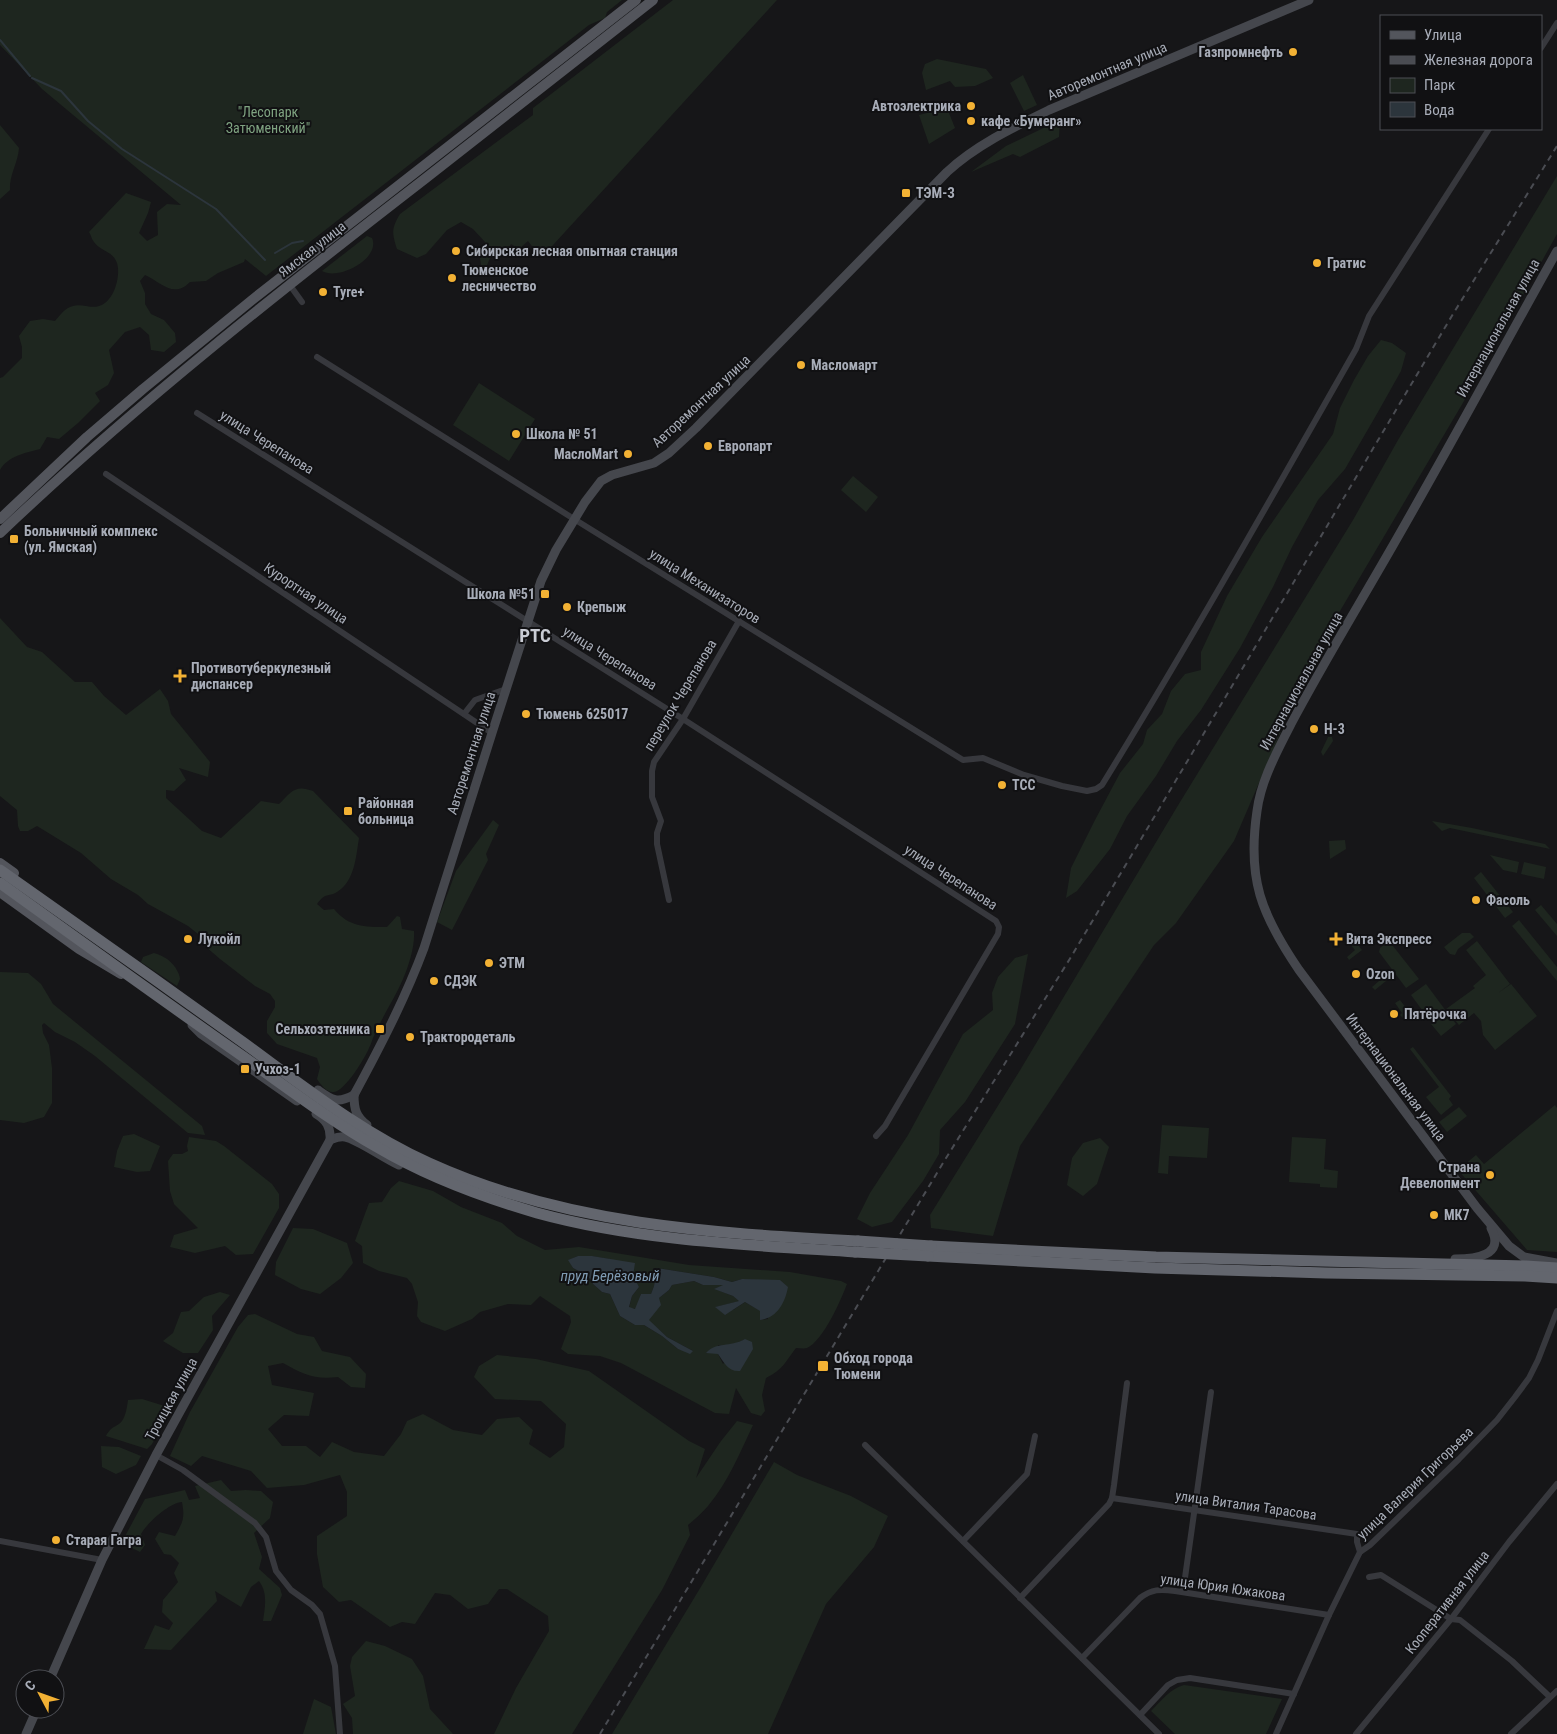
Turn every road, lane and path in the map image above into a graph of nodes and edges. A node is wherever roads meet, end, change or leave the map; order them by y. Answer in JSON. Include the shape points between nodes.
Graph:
{"nodes":[{"id":1,"x":636,"y":0,"type":"edge"},
{"id":2,"x":652,"y":0,"type":"edge"},
{"id":3,"x":1309,"y":0,"type":"edge"},
{"id":4,"x":1557,"y":23,"type":"edge"},
{"id":5,"x":1542,"y":46,"type":"edge"},
{"id":6,"x":1488,"y":130,"type":"edge"},
{"id":7,"x":1557,"y":251,"type":"edge"},
{"id":8,"x":289,"y":284,"type":"junction"},
{"id":9,"x":302,"y":302,"type":"dead end"},
{"id":10,"x":317,"y":357,"type":"dead end"},
{"id":11,"x":196,"y":412,"type":"dead end"},
{"id":12,"x":106,"y":474,"type":"dead end"},
{"id":13,"x":0,"y":519,"type":"edge"},
{"id":14,"x":574,"y":519,"type":"junction"},
{"id":15,"x":0,"y":533,"type":"edge"},
{"id":16,"x":528,"y":621,"type":"junction"},
{"id":17,"x":738,"y":621,"type":"junction"},
{"id":18,"x":506,"y":690,"type":"junction"},
{"id":19,"x":464,"y":714,"type":"junction"},
{"id":20,"x":683,"y":719,"type":"junction"},
{"id":21,"x":492,"y":733,"type":"junction"},
{"id":22,"x":0,"y":863,"type":"edge"},
{"id":23,"x":0,"y":870,"type":"edge"},
{"id":24,"x":0,"y":883,"type":"edge"},
{"id":25,"x":0,"y":892,"type":"edge"},
{"id":26,"x":669,"y":900,"type":"dead end"},
{"id":27,"x":109,"y":947,"type":"junction"},
{"id":28,"x":138,"y":984,"type":"junction"},
{"id":29,"x":179,"y":1012,"type":"junction"},
{"id":30,"x":261,"y":1056,"type":"junction"},
{"id":31,"x":354,"y":1095,"type":"junction"},
{"id":32,"x":876,"y":1136,"type":"dead end"},
{"id":33,"x":330,"y":1140,"type":"junction"},
{"id":34,"x":414,"y":1156,"type":"junction"},
{"id":35,"x":427,"y":1172,"type":"junction"},
{"id":36,"x":1488,"y":1222,"type":"junction"},
{"id":37,"x":857,"y":1246,"type":"junction"},
{"id":38,"x":929,"y":1251,"type":"junction"},
{"id":39,"x":1402,"y":1263,"type":"junction"},
{"id":40,"x":1557,"y":1263,"type":"edge"},
{"id":41,"x":1557,"y":1268,"type":"edge"},
{"id":42,"x":1557,"y":1280,"type":"edge"},
{"id":43,"x":1557,"y":1311,"type":"edge"},
{"id":44,"x":1127,"y":1383,"type":"dead end"},
{"id":45,"x":1210,"y":1392,"type":"dead end"},
{"id":46,"x":1035,"y":1436,"type":"dead end"},
{"id":47,"x":865,"y":1445,"type":"dead end"},
{"id":48,"x":156,"y":1455,"type":"junction"},
{"id":49,"x":1557,"y":1484,"type":"edge"},
{"id":50,"x":1112,"y":1498,"type":"junction"},
{"id":51,"x":1194,"y":1509,"type":"junction"},
{"id":52,"x":0,"y":1541,"type":"edge"},
{"id":53,"x":962,"y":1541,"type":"junction"},
{"id":54,"x":1360,"y":1552,"type":"junction"},
{"id":55,"x":102,"y":1560,"type":"junction"},
{"id":56,"x":1369,"y":1577,"type":"dead end"},
{"id":57,"x":1183,"y":1592,"type":"junction"},
{"id":58,"x":1020,"y":1598,"type":"junction"},
{"id":59,"x":1329,"y":1615,"type":"junction"},
{"id":60,"x":1451,"y":1619,"type":"junction"},
{"id":61,"x":1082,"y":1658,"type":"junction"},
{"id":62,"x":54,"y":1669,"type":"edge"},
{"id":63,"x":1557,"y":1690,"type":"edge"},
{"id":64,"x":1294,"y":1694,"type":"junction"},
{"id":65,"x":1550,"y":1697,"type":"junction"},
{"id":66,"x":1140,"y":1715,"type":"junction"},
{"id":67,"x":33,"y":1719,"type":"edge"},
{"id":68,"x":26,"y":1734,"type":"edge"},
{"id":69,"x":340,"y":1734,"type":"edge"},
{"id":70,"x":1159,"y":1734,"type":"edge"},
{"id":71,"x":1276,"y":1734,"type":"edge"},
{"id":72,"x":1356,"y":1734,"type":"edge"},
{"id":73,"x":1511,"y":1734,"type":"edge"}],
"edges":[{"from":1,"to":13,"type":"main road","name":"Ямская улица","via":[[244,306],[87,437]]},
{"from":2,"to":8,"type":"main road","name":"Ямская улица"},
{"from":3,"to":14,"type":"street","name":"Авторемонтная улица","via":[[1049,110],[970,154],[947,172],[669,453],[654,463],[601,481]]},
{"from":4,"to":5,"type":"street"},
{"from":6,"to":17,"type":"street","name":"улица Механизаторов","via":[[1369,316],[1356,349],[1233,565],[1126,746],[1102,785],[1096,789],[1087,791],[1062,786],[983,758],[963,760]]},
{"from":7,"to":36,"type":"street","name":"Интернациональная улица","via":[[1302,703],[1264,782],[1255,828],[1257,889],[1266,914],[1284,946]]},
{"from":8,"to":9,"type":"street"},
{"from":8,"to":15,"type":"main road","name":"Ямская улица","via":[[150,397]]},
{"from":10,"to":14,"type":"street","name":"улица Механизаторов"},
{"from":11,"to":16,"type":"street","name":"улица Черепанова"},
{"from":12,"to":19,"type":"street","name":"Курортная улица"},
{"from":14,"to":16,"type":"street","name":"Авторемонтная улица","via":[[545,572]]},
{"from":14,"to":17,"type":"street","name":"улица Механизаторов"},
{"from":16,"to":18,"type":"street","name":"Авторемонтная улица"},
{"from":16,"to":20,"type":"street","name":"улица Черепанова"},
{"from":17,"to":20,"type":"street","name":"переулок Черепанова"},
{"from":18,"to":19,"type":"street","via":[[475,700]]},
{"from":18,"to":21,"type":"street","name":"Авторемонтная улица"},
{"from":19,"to":21,"type":"street","name":"Курортная улица"},
{"from":20,"to":26,"type":"street","name":"переулок Черепанова","via":[[654,762],[652,771],[652,797],[661,821],[657,844]]},
{"from":20,"to":32,"type":"street","name":"улица Черепанова","via":[[996,921],[999,927],[998,934],[885,1126]]},
{"from":21,"to":31,"type":"street","name":"Авторемонтная улица","via":[[412,982]]},
{"from":22,"to":27,"type":"main road"},
{"from":23,"to":27,"type":"highway"},
{"from":24,"to":28,"type":"highway"},
{"from":25,"to":28,"type":"main road","via":[[104,966]]},
{"from":27,"to":30,"type":"highway"},
{"from":28,"to":29,"type":"highway"},
{"from":29,"to":33,"type":"street","via":[[201,1034],[325,1120]]},
{"from":29,"to":35,"type":"highway","via":[[357,1135]]},
{"from":30,"to":31,"type":"street","via":[[285,1068],[330,1099],[342,1101]]},
{"from":30,"to":34,"type":"highway","via":[[356,1122]]},
{"from":31,"to":34,"type":"street","via":[[355,1111],[364,1124]]},
{"from":33,"to":35,"type":"street","via":[[350,1138],[402,1166]]},
{"from":33,"to":48,"type":"street","name":"Троицкая улица"},
{"from":34,"to":37,"type":"highway","via":[[541,1204],[586,1214]]},
{"from":35,"to":37,"type":"highway","via":[[507,1204],[584,1224],[663,1236]]},
{"from":36,"to":39,"type":"street","via":[[1496,1241],[1492,1250],[1483,1256]]},
{"from":36,"to":40,"type":"street","name":"Интернациональная улица","via":[[1519,1255]]},
{"from":37,"to":38,"type":"highway","bridge":true},
{"from":38,"to":39,"type":"highway"},
{"from":38,"to":42,"type":"highway","via":[[1164,1268],[1525,1276]]},
{"from":39,"to":41,"type":"highway"},
{"from":43,"to":54,"type":"street","name":"улица Валерия Григорьева","via":[[1529,1378],[1497,1420]]},
{"from":44,"to":50,"type":"street"},
{"from":45,"to":51,"type":"street"},
{"from":46,"to":53,"type":"street","via":[[1027,1474]]},
{"from":47,"to":53,"type":"street"},
{"from":48,"to":55,"type":"street","name":"Троицкая улица"},
{"from":48,"to":69,"type":"street","via":[[183,1470],[255,1523],[266,1537],[276,1571],[291,1590],[320,1614],[335,1666]]},
{"from":49,"to":60,"type":"street","name":"Кооперативная улица"},
{"from":50,"to":51,"type":"street","name":"улица Виталия Тарасова"},
{"from":50,"to":58,"type":"street"},
{"from":51,"to":54,"type":"street","name":"улица Виталия Тарасова","via":[[1358,1534]]},
{"from":51,"to":57,"type":"street"},
{"from":52,"to":55,"type":"street"},
{"from":53,"to":58,"type":"street"},
{"from":54,"to":59,"type":"street","name":"улица Валерия Григорьева"},
{"from":55,"to":62,"type":"street","name":"Троицкая улица"},
{"from":56,"to":60,"type":"street","via":[[1381,1576]]},
{"from":57,"to":59,"type":"street","name":"улица Юрия Южакова"},
{"from":57,"to":61,"type":"street","name":"улица Юрия Южакова","via":[[1149,1591]]},
{"from":58,"to":61,"type":"street"},
{"from":59,"to":64,"type":"street","name":"улица Валерия Григорьева"},
{"from":60,"to":65,"type":"street","via":[[1460,1620],[1512,1661]]},
{"from":60,"to":72,"type":"street","name":"Кооперативная улица"},
{"from":61,"to":66,"type":"street"},
{"from":63,"to":65,"type":"street"},
{"from":64,"to":66,"type":"street","via":[[1190,1678],[1167,1686]]},
{"from":64,"to":71,"type":"street","name":"улица Валерия Григорьева"},
{"from":65,"to":73,"type":"street"},
{"from":66,"to":70,"type":"street"},
{"from":67,"to":68,"type":"street"}]}
